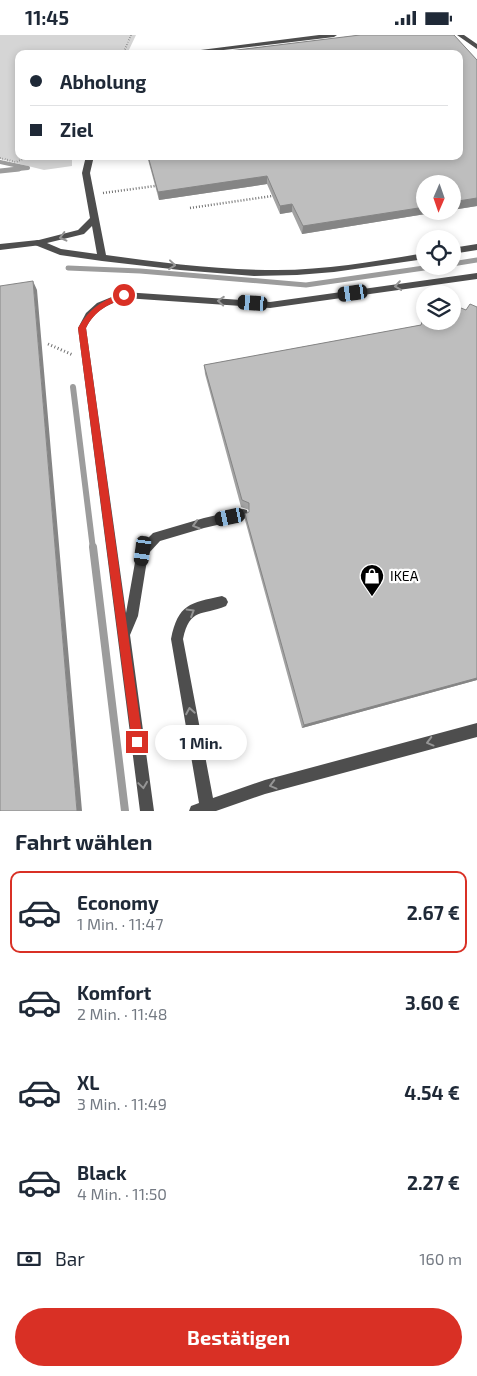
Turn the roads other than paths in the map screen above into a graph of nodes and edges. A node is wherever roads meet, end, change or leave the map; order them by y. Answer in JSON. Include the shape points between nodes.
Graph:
{"nodes":[{"id":1,"x":334,"y":35,"type":"edge"},
{"id":2,"x":460,"y":35,"type":"edge"},
{"id":3,"x":477,"y":47,"type":"edge"},
{"id":4,"x":206,"y":50,"type":"edge"},
{"id":5,"x":89,"y":160,"type":"edge"},
{"id":6,"x":94,"y":219,"type":"junction"},
{"id":7,"x":38,"y":243,"type":"junction"},
{"id":8,"x":0,"y":247,"type":"edge"},
{"id":9,"x":477,"y":247,"type":"edge"},
{"id":10,"x":461,"y":250,"type":"edge"},
{"id":11,"x":416,"y":257,"type":"edge"},
{"id":12,"x":102,"y":258,"type":"junction"},
{"id":13,"x":477,"y":276,"type":"edge"},
{"id":14,"x":243,"y":515,"type":"edge"},
{"id":15,"x":222,"y":602,"type":"dead end"},
{"id":16,"x":122,"y":637,"type":"junction"},
{"id":17,"x":477,"y":730,"type":"edge"},
{"id":18,"x":211,"y":807,"type":"edge"},
{"id":19,"x":147,"y":811,"type":"edge"},
{"id":20,"x":196,"y":811,"type":"edge"}],
"edges":[{"from":1,"to":4,"type":"street"},
{"from":2,"to":3,"type":"street"},
{"from":5,"to":6,"type":"street","via":[[86,173]]},
{"from":6,"to":7,"type":"street","one_way":true,"via":[[81,233]]},
{"from":6,"to":12,"type":"street"},
{"from":7,"to":8,"type":"street"},
{"from":7,"to":12,"type":"street","via":[[60,252]]},
{"from":9,"to":10,"type":"street"},
{"from":12,"to":11,"type":"street","one_way":true,"via":[[278,273],[351,268]]},
{"from":13,"to":16,"type":"street","one_way":true,"via":[[270,305],[124,295],[100,305],[89,315],[82,328]]},
{"from":14,"to":16,"type":"street","one_way":true,"via":[[157,537],[143,551],[132,616]]},
{"from":18,"to":15,"type":"street","one_way":true,"via":[[177,639],[180,620],[191,610]]},
{"from":16,"to":19,"type":"street","one_way":true},
{"from":17,"to":18,"type":"street","one_way":true,"via":[[265,787]]},
{"from":18,"to":20,"type":"street"}]}
